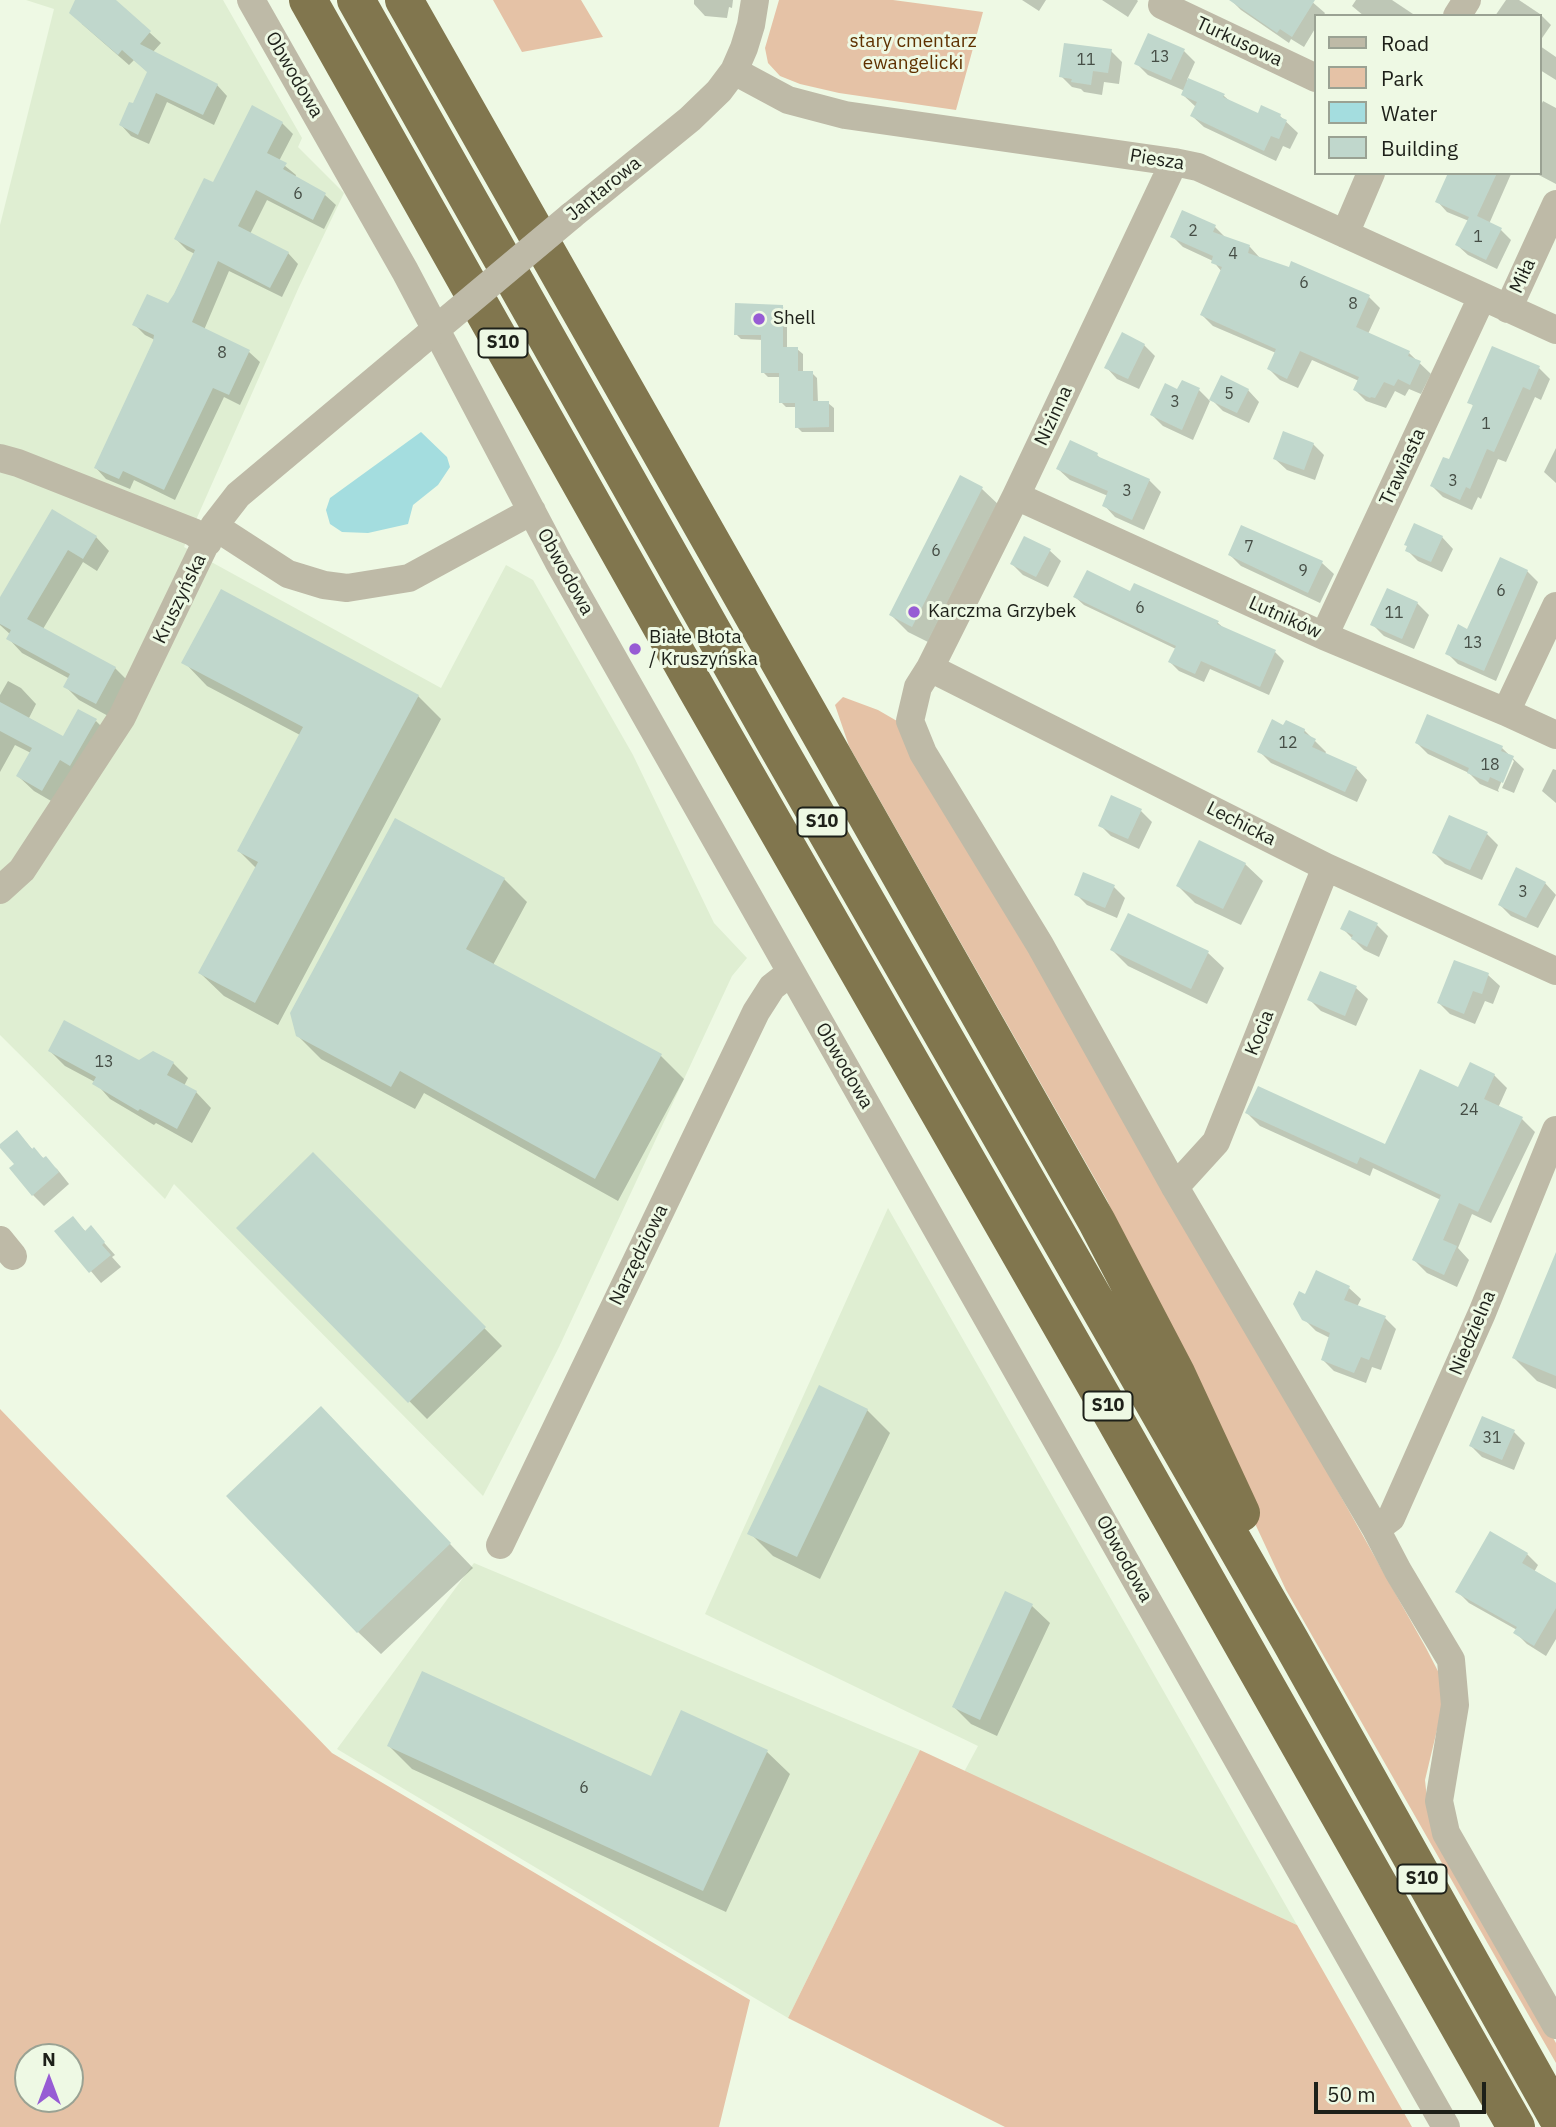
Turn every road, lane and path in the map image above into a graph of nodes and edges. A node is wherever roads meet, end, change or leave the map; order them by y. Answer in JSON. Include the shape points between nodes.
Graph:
{"nodes":[{"id":1,"x":251,"y":0,"type":"edge"},
{"id":2,"x":308,"y":0,"type":"edge"},
{"id":3,"x":356,"y":0,"type":"edge"},
{"id":4,"x":404,"y":0,"type":"edge"},
{"id":5,"x":755,"y":0,"type":"edge"},
{"id":6,"x":1162,"y":5,"type":"dead end"},
{"id":7,"x":734,"y":71,"type":"junction"},
{"id":8,"x":1314,"y":77,"type":"edge"},
{"id":9,"x":1174,"y":162,"type":"junction"},
{"id":10,"x":1370,"y":175,"type":"edge"},
{"id":11,"x":1556,"y":204,"type":"edge"},
{"id":12,"x":1345,"y":234,"type":"junction"},
{"id":13,"x":1482,"y":297,"type":"junction"},
{"id":14,"x":1508,"y":309,"type":"junction"},
{"id":15,"x":1556,"y":330,"type":"edge"},
{"id":16,"x":411,"y":350,"type":"joint"},
{"id":17,"x":0,"y":458,"type":"edge"},
{"id":18,"x":1016,"y":496,"type":"junction"},
{"id":19,"x":532,"y":512,"type":"junction"},
{"id":20,"x":211,"y":534,"type":"junction"},
{"id":21,"x":1556,"y":606,"type":"edge"},
{"id":22,"x":1324,"y":636,"type":"junction"},
{"id":23,"x":930,"y":668,"type":"junction"},
{"id":24,"x":1506,"y":712,"type":"junction"},
{"id":25,"x":1556,"y":735,"type":"edge"},
{"id":26,"x":1326,"y":867,"type":"junction"},
{"id":27,"x":0,"y":890,"type":"edge"},
{"id":28,"x":1556,"y":971,"type":"edge"},
{"id":29,"x":790,"y":973,"type":"junction"},
{"id":30,"x":1556,"y":1129,"type":"edge"},
{"id":31,"x":1175,"y":1187,"type":"junction"},
{"id":32,"x":1376,"y":1528,"type":"junction"},
{"id":33,"x":500,"y":1545,"type":"dead end"},
{"id":34,"x":1291,"y":1642,"type":"junction"},
{"id":35,"x":1556,"y":2025,"type":"edge"},
{"id":36,"x":1556,"y":2115,"type":"edge"},
{"id":37,"x":1446,"y":2127,"type":"edge"},
{"id":38,"x":1516,"y":2127,"type":"edge"}],
"edges":[{"from":1,"to":19,"type":"street","name":"Obwodowa","via":[[405,271]]},
{"from":2,"to":38,"type":"highway","number":"S10"},
{"from":3,"to":34,"type":"highway","number":"S10"},
{"from":4,"to":34,"type":"highway","via":[[1108,1243],[1240,1509]]},
{"from":5,"to":7,"type":"street","name":"Jantarowa"},
{"from":6,"to":8,"type":"street","name":"Turkusowa"},
{"from":7,"to":9,"type":"street","name":"Piesza","via":[[788,100],[845,115]]},
{"from":7,"to":16,"type":"street","name":"Jantarowa","bridge":true,"via":[[690,119]]},
{"from":9,"to":12,"type":"street","name":"Piesza","via":[[1198,167]]},
{"from":9,"to":18,"type":"street","name":"Nizinna"},
{"from":10,"to":12,"type":"street"},
{"from":11,"to":14,"type":"street","name":"Miła"},
{"from":12,"to":13,"type":"street","name":"Piesza"},
{"from":13,"to":14,"type":"street","name":"Piesza"},
{"from":13,"to":22,"type":"street","name":"Trawiasta"},
{"from":14,"to":15,"type":"street","name":"Piesza"},
{"from":16,"to":20,"type":"street","name":"Kruszyńska","via":[[238,495]]},
{"from":17,"to":20,"type":"street","via":[[192,532]]},
{"from":18,"to":22,"type":"street","name":"Lutników"},
{"from":18,"to":23,"type":"street","name":"Nizinna"},
{"from":19,"to":20,"type":"street","via":[[409,578],[347,588],[288,573]]},
{"from":19,"to":29,"type":"street","name":"Obwodowa"},
{"from":20,"to":27,"type":"street","name":"Kruszyńska","via":[[122,717],[22,870]]},
{"from":21,"to":24,"type":"street"},
{"from":22,"to":24,"type":"street","name":"Lutników"},
{"from":23,"to":26,"type":"street","name":"Lechicka"},
{"from":23,"to":31,"type":"street","name":"Nizinna","via":[[918,687],[910,721],[923,753],[1040,945]]},
{"from":24,"to":25,"type":"street","name":"Lutników"},
{"from":26,"to":28,"type":"street","name":"Lechicka"},
{"from":26,"to":31,"type":"street","name":"Kocia","via":[[1216,1142]]},
{"from":29,"to":33,"type":"street","name":"Narzędziowa","via":[[772,987],[755,1012]]},
{"from":29,"to":37,"type":"street","name":"Obwodowa"},
{"from":30,"to":32,"type":"street","name":"Niedzielna","via":[[1482,1313],[1391,1518]]},
{"from":31,"to":32,"type":"street","name":"Nizinna"},
{"from":32,"to":35,"type":"street","name":"Nizinna","via":[[1451,1660],[1455,1705],[1439,1801],[1446,1833]]},
{"from":34,"to":36,"type":"highway","number":"S10"}]}
